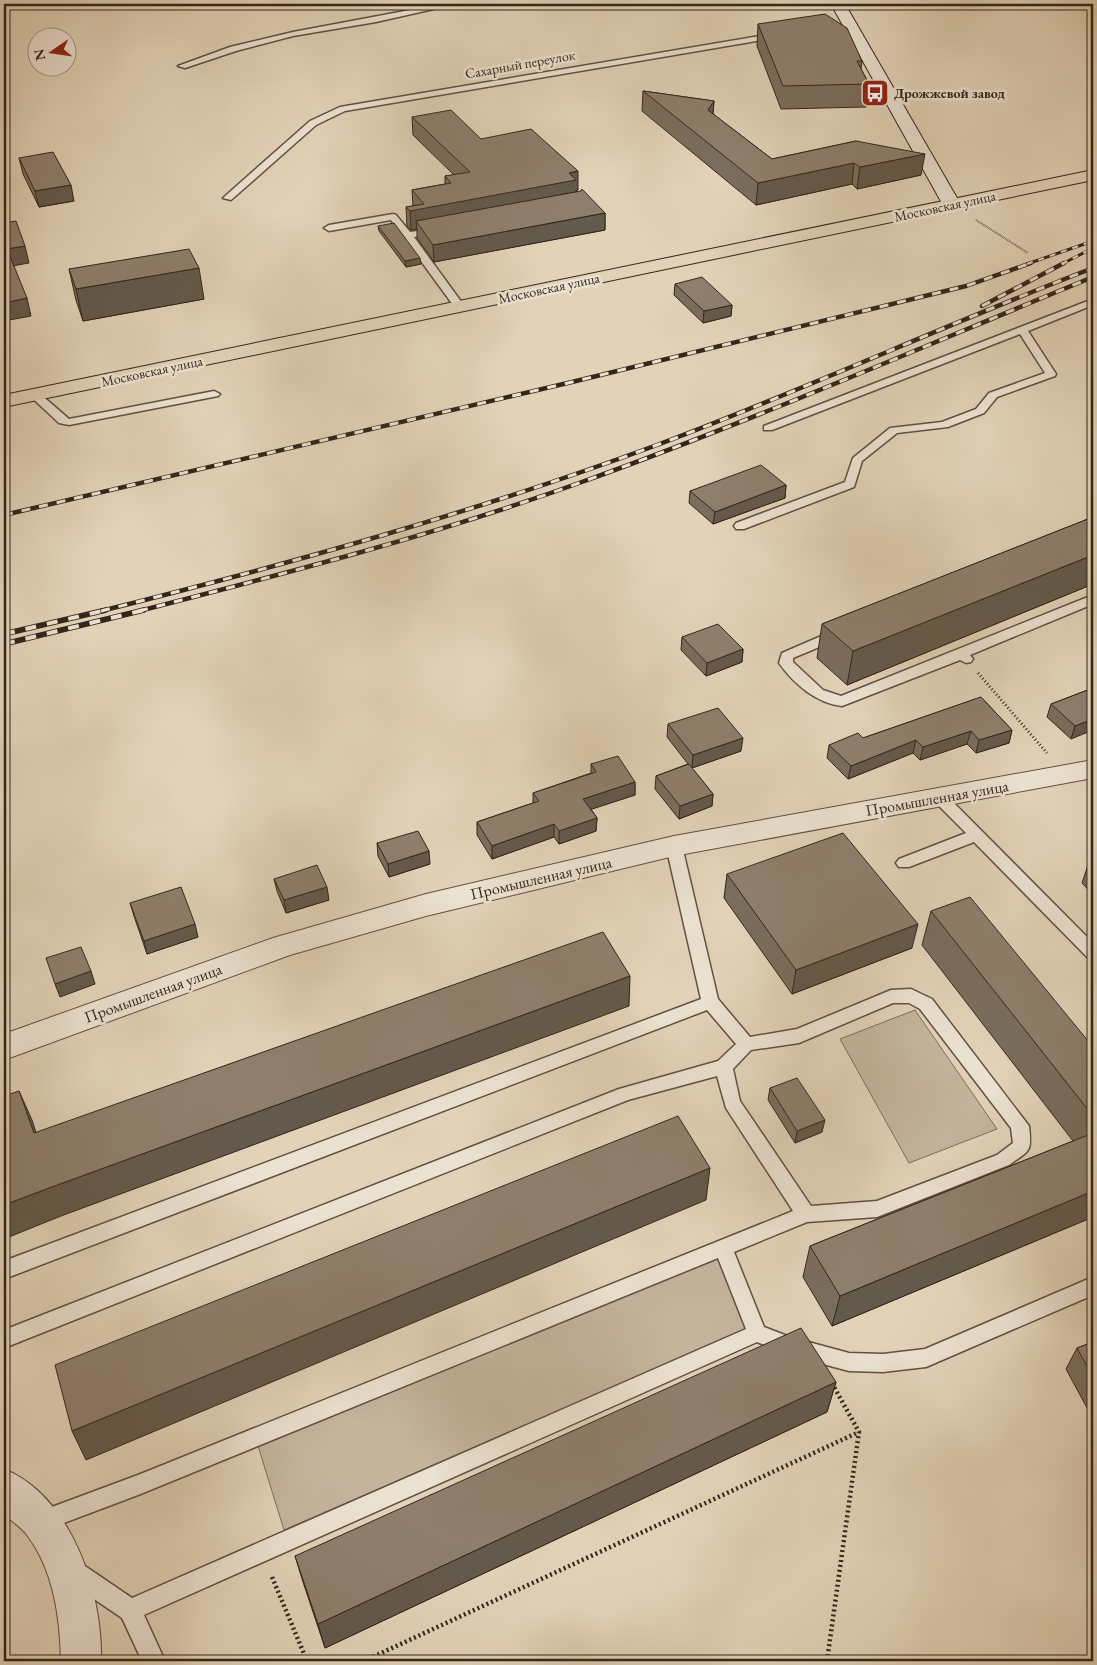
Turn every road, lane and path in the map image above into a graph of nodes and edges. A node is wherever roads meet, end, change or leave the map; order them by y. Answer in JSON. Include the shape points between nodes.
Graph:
{"nodes":[{"id":1,"x":452,"y":4,"type":"edge"},
{"id":2,"x":838,"y":4,"type":"edge"},
{"id":3,"x":787,"y":33,"type":"edge"},
{"id":4,"x":182,"y":66,"type":"dead end"},
{"id":5,"x":1093,"y":175,"type":"edge"},
{"id":6,"x":228,"y":198,"type":"dead end"},
{"id":7,"x":952,"y":205,"type":"junction"},
{"id":8,"x":329,"y":228,"type":"dead end"},
{"id":9,"x":445,"y":228,"type":"edge"},
{"id":10,"x":408,"y":235,"type":"junction"},
{"id":11,"x":1028,"y":253,"type":"dead end"},
{"id":12,"x":1093,"y":302,"type":"edge"},
{"id":13,"x":460,"y":307,"type":"junction"},
{"id":14,"x":1022,"y":330,"type":"junction"},
{"id":15,"x":214,"y":394,"type":"dead end"},
{"id":16,"x":35,"y":395,"type":"junction"},
{"id":17,"x":4,"y":401,"type":"edge"},
{"id":18,"x":768,"y":428,"type":"dead end"},
{"id":19,"x":740,"y":526,"type":"dead end"},
{"id":20,"x":1093,"y":599,"type":"edge"},
{"id":21,"x":848,"y":630,"type":"edge"},
{"id":22,"x":964,"y":657,"type":"junction"},
{"id":23,"x":1093,"y":769,"type":"edge"},
{"id":24,"x":1066,"y":774,"type":"junction"},
{"id":25,"x":940,"y":798,"type":"junction"},
{"id":26,"x":976,"y":834,"type":"junction"},
{"id":27,"x":674,"y":846,"type":"junction"},
{"id":28,"x":904,"y":863,"type":"dead end"},
{"id":29,"x":1093,"y":953,"type":"edge"},
{"id":30,"x":710,"y":1002,"type":"junction"},
{"id":31,"x":746,"y":1044,"type":"junction"},
{"id":32,"x":4,"y":1047,"type":"edge"},
{"id":33,"x":724,"y":1067,"type":"junction"},
{"id":34,"x":806,"y":1214,"type":"junction"},
{"id":35,"x":724,"y":1248,"type":"junction"},
{"id":36,"x":4,"y":1270,"type":"edge"},
{"id":37,"x":1093,"y":1286,"type":"edge"},
{"id":38,"x":757,"y":1333,"type":"junction"},
{"id":39,"x":4,"y":1340,"type":"edge"},
{"id":40,"x":815,"y":1353,"type":"junction"},
{"id":41,"x":860,"y":1432,"type":"junction"},
{"id":42,"x":4,"y":1488,"type":"edge"},
{"id":43,"x":40,"y":1521,"type":"junction"},
{"id":44,"x":68,"y":1569,"type":"junction"},
{"id":45,"x":272,"y":1577,"type":"dead end"},
{"id":46,"x":130,"y":1610,"type":"junction"},
{"id":47,"x":81,"y":1661,"type":"edge"},
{"id":48,"x":154,"y":1661,"type":"edge"},
{"id":49,"x":307,"y":1661,"type":"edge"},
{"id":50,"x":364,"y":1661,"type":"edge"},
{"id":51,"x":827,"y":1661,"type":"edge"}],
"edges":[{"from":1,"to":4,"type":"lane","via":[[293,34]]},
{"from":2,"to":7,"type":"street","via":[[843,23]]},
{"from":3,"to":6,"type":"lane","name":"Сахарный переулок","via":[[343,109],[313,123]]},
{"from":5,"to":7,"type":"main road","name":"Московская улица"},
{"from":7,"to":11,"type":"path"},
{"from":7,"to":13,"type":"main road","name":"Московская улица"},
{"from":8,"to":10,"type":"lane","via":[[393,217]]},
{"from":9,"to":10,"type":"lane"},
{"from":10,"to":13,"type":"lane"},
{"from":12,"to":14,"type":"lane"},
{"from":13,"to":16,"type":"main road","name":"Московская улица"},
{"from":14,"to":18,"type":"lane"},
{"from":14,"to":19,"type":"lane","via":[[1052,374],[993,395],[980,411],[944,425],[894,430],[857,460],[850,484]]},
{"from":15,"to":16,"type":"lane","via":[[69,422],[63,421]]},
{"from":16,"to":17,"type":"main road","name":"Московская улица"},
{"from":20,"to":22,"type":"lane"},
{"from":21,"to":22,"type":"lane","via":[[787,656],[786,663],[820,696],[832,701],[842,701]]},
{"from":22,"to":24,"type":"path"},
{"from":23,"to":24,"type":"street","name":"Промышленная улица"},
{"from":24,"to":25,"type":"street","name":"Промышленная улица"},
{"from":25,"to":26,"type":"lane"},
{"from":25,"to":27,"type":"street","name":"Промышленная улица"},
{"from":26,"to":28,"type":"lane"},
{"from":26,"to":29,"type":"lane"},
{"from":27,"to":30,"type":"lane"},
{"from":27,"to":32,"type":"street","name":"Промышленная улица","via":[[426,905],[283,946]]},
{"from":30,"to":31,"type":"lane"},
{"from":30,"to":36,"type":"lane"},
{"from":31,"to":33,"type":"lane"},
{"from":31,"to":34,"type":"lane","via":[[799,1036],[891,997],[911,996],[926,1004],[1020,1126],[1022,1146],[1003,1160],[876,1209]]},
{"from":33,"to":34,"type":"lane","via":[[732,1103]]},
{"from":33,"to":39,"type":"lane","via":[[625,1094]]},
{"from":34,"to":35,"type":"lane"},
{"from":35,"to":38,"type":"lane"},
{"from":35,"to":43,"type":"lane","via":[[138,1485]]},
{"from":37,"to":40,"type":"lane","via":[[926,1358],[884,1363],[849,1362]]},
{"from":38,"to":40,"type":"lane"},
{"from":38,"to":46,"type":"lane"},
{"from":40,"to":41,"type":"path"},
{"from":41,"to":50,"type":"path"},
{"from":41,"to":51,"type":"path"},
{"from":42,"to":43,"type":"street"},
{"from":43,"to":44,"type":"street"},
{"from":44,"to":46,"type":"lane"},
{"from":44,"to":47,"type":"street","via":[[81,1640]]},
{"from":45,"to":49,"type":"path"},
{"from":46,"to":48,"type":"lane"}]}
